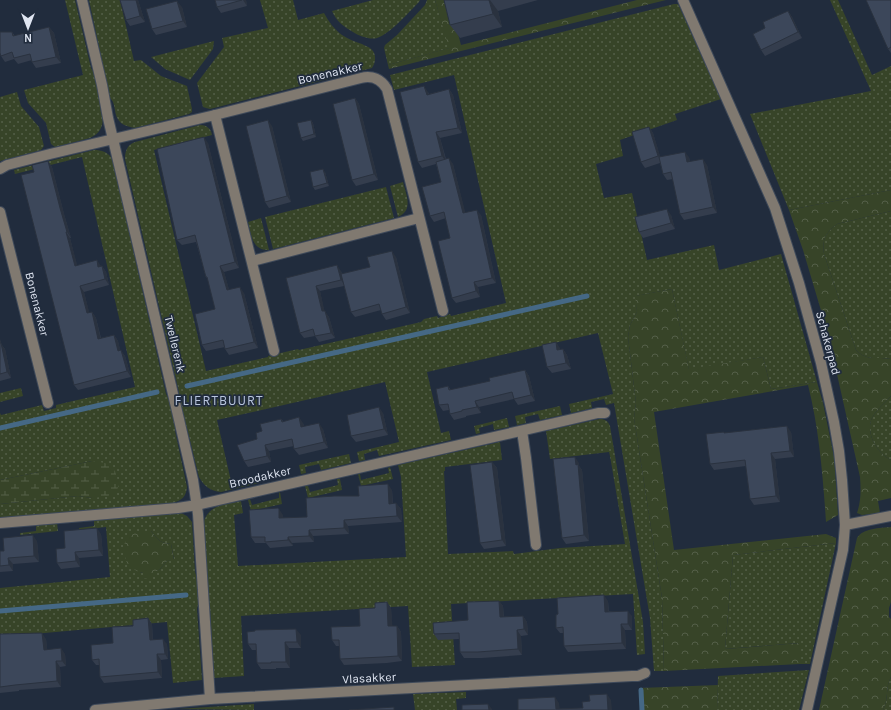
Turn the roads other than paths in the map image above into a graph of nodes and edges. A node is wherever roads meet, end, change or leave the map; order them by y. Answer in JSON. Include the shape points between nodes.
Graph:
{"nodes":[{"id":1,"x":82,"y":0,"type":"edge"},
{"id":2,"x":683,"y":0,"type":"edge"},
{"id":3,"x":215,"y":115,"type":"junction"},
{"id":4,"x":114,"y":139,"type":"junction"},
{"id":5,"x":0,"y":169,"type":"edge"},
{"id":6,"x":0,"y":212,"type":"edge"},
{"id":7,"x":419,"y":218,"type":"junction"},
{"id":8,"x":252,"y":261,"type":"junction"},
{"id":9,"x":443,"y":311,"type":"dead end"},
{"id":10,"x":274,"y":351,"type":"dead end"},
{"id":11,"x":48,"y":403,"type":"dead end"},
{"id":12,"x":605,"y":413,"type":"dead end"},
{"id":13,"x":522,"y":431,"type":"junction"},
{"id":14,"x":197,"y":505,"type":"junction"},
{"id":15,"x":891,"y":516,"type":"edge"},
{"id":16,"x":0,"y":523,"type":"edge"},
{"id":17,"x":845,"y":525,"type":"junction"},
{"id":18,"x":536,"y":545,"type":"dead end"},
{"id":19,"x":644,"y":673,"type":"dead end"},
{"id":20,"x":210,"y":700,"type":"junction"},
{"id":21,"x":95,"y":710,"type":"edge"},
{"id":22,"x":806,"y":710,"type":"edge"}],
"edges":[{"from":1,"to":4,"type":"street","name":"Twellerenk"},
{"from":2,"to":17,"type":"street","name":"Schakerpad","via":[[780,223],[834,422]]},
{"from":3,"to":4,"type":"street","name":"Bonenakker"},
{"from":3,"to":7,"type":"street","name":"Bonenakker","via":[[370,76],[378,79],[387,89]]},
{"from":3,"to":8,"type":"street"},
{"from":4,"to":5,"type":"street","name":"Bonenakker"},
{"from":4,"to":14,"type":"street","name":"Twellerenk"},
{"from":6,"to":11,"type":"street","name":"Bonenakker"},
{"from":7,"to":8,"type":"street"},
{"from":7,"to":9,"type":"street","name":"Bonenakker"},
{"from":8,"to":10,"type":"street"},
{"from":12,"to":13,"type":"street","name":"Broodakker"},
{"from":13,"to":14,"type":"street","name":"Broodakker"},
{"from":13,"to":18,"type":"street"},
{"from":14,"to":16,"type":"street","name":"Broodakker"},
{"from":14,"to":20,"type":"street","name":"Twellerenk"},
{"from":15,"to":17,"type":"street"},
{"from":17,"to":22,"type":"street","name":"Schakerpad","via":[[843,550]]},
{"from":19,"to":20,"type":"street","name":"Vlasakker","via":[[624,677]]},
{"from":20,"to":21,"type":"street","name":"Vlasakker"}]}
